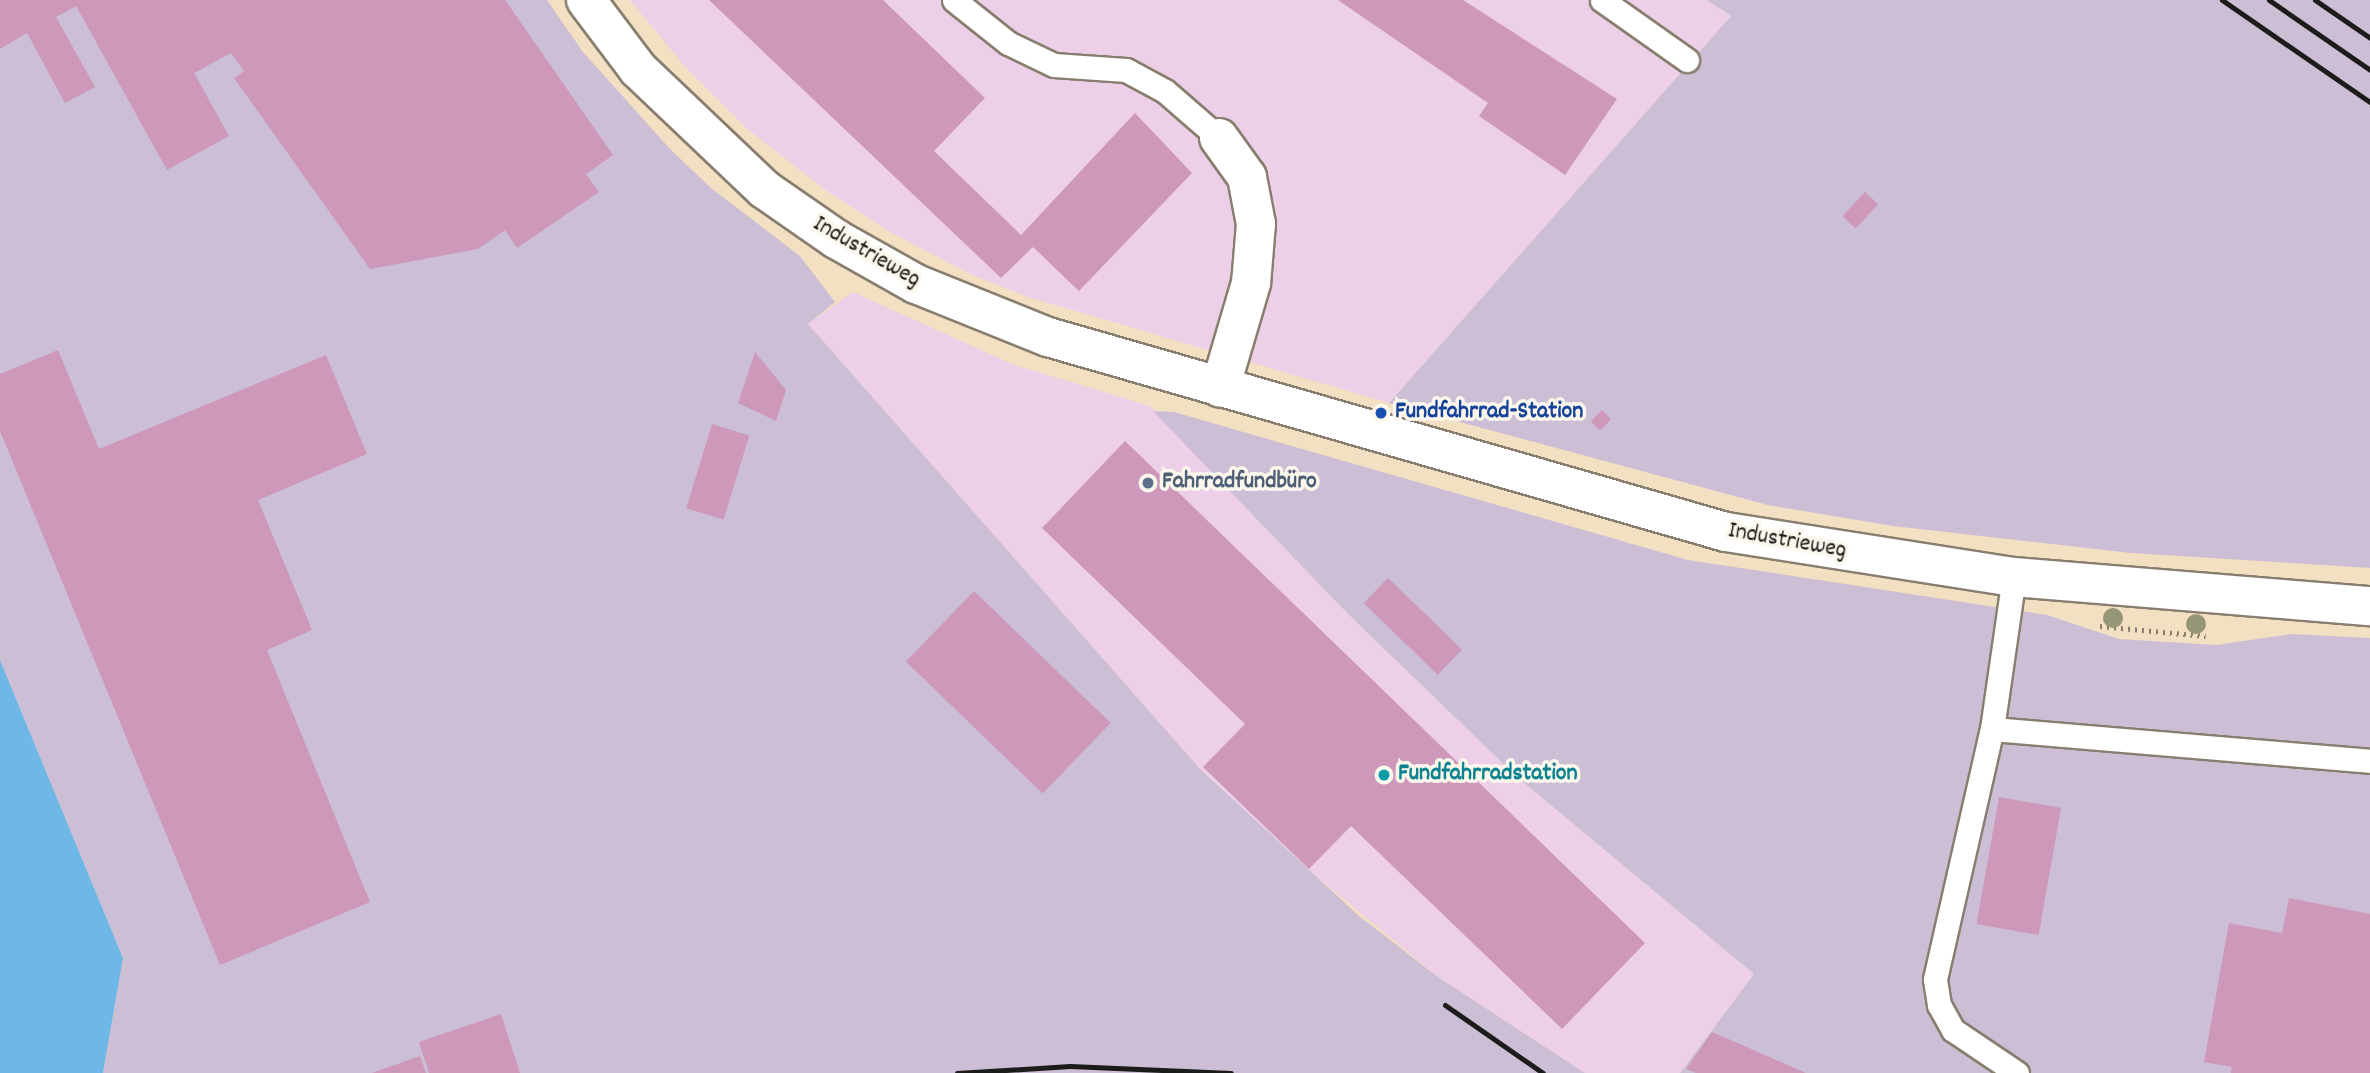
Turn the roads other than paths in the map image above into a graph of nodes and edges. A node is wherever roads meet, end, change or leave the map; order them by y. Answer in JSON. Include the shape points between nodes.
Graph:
{"nodes":[{"id":1,"x":586,"y":0,"type":"edge"},
{"id":2,"x":954,"y":0,"type":"edge"},
{"id":3,"x":1602,"y":0,"type":"edge"},
{"id":4,"x":1687,"y":60,"type":"dead end"},
{"id":5,"x":1219,"y":138,"type":"joint"},
{"id":6,"x":1220,"y":388,"type":"junction"},
{"id":7,"x":2014,"y":577,"type":"junction"},
{"id":8,"x":2370,"y":606,"type":"edge"},
{"id":9,"x":1992,"y":729,"type":"junction"},
{"id":10,"x":2370,"y":761,"type":"edge"},
{"id":11,"x":2017,"y":1073,"type":"edge"}],
"edges":[{"from":1,"to":6,"type":"street","name":"Industrieweg","via":[[638,69],[726,157],[836,239],[916,284],[1003,322]]},
{"from":2,"to":5,"type":"lane","via":[[1008,43],[1054,65],[1126,70],[1165,91]]},
{"from":3,"to":4,"type":"lane"},
{"from":5,"to":6,"type":"street","via":[[1247,177],[1256,225],[1251,283]]},
{"from":6,"to":7,"type":"street","name":"Industrieweg","via":[[1726,532]]},
{"from":7,"to":8,"type":"street","name":"Industrieweg"},
{"from":7,"to":9,"type":"lane"},
{"from":9,"to":10,"type":"lane"},
{"from":9,"to":11,"type":"lane","via":[[1935,979],[1938,1005],[1953,1030]]}]}
